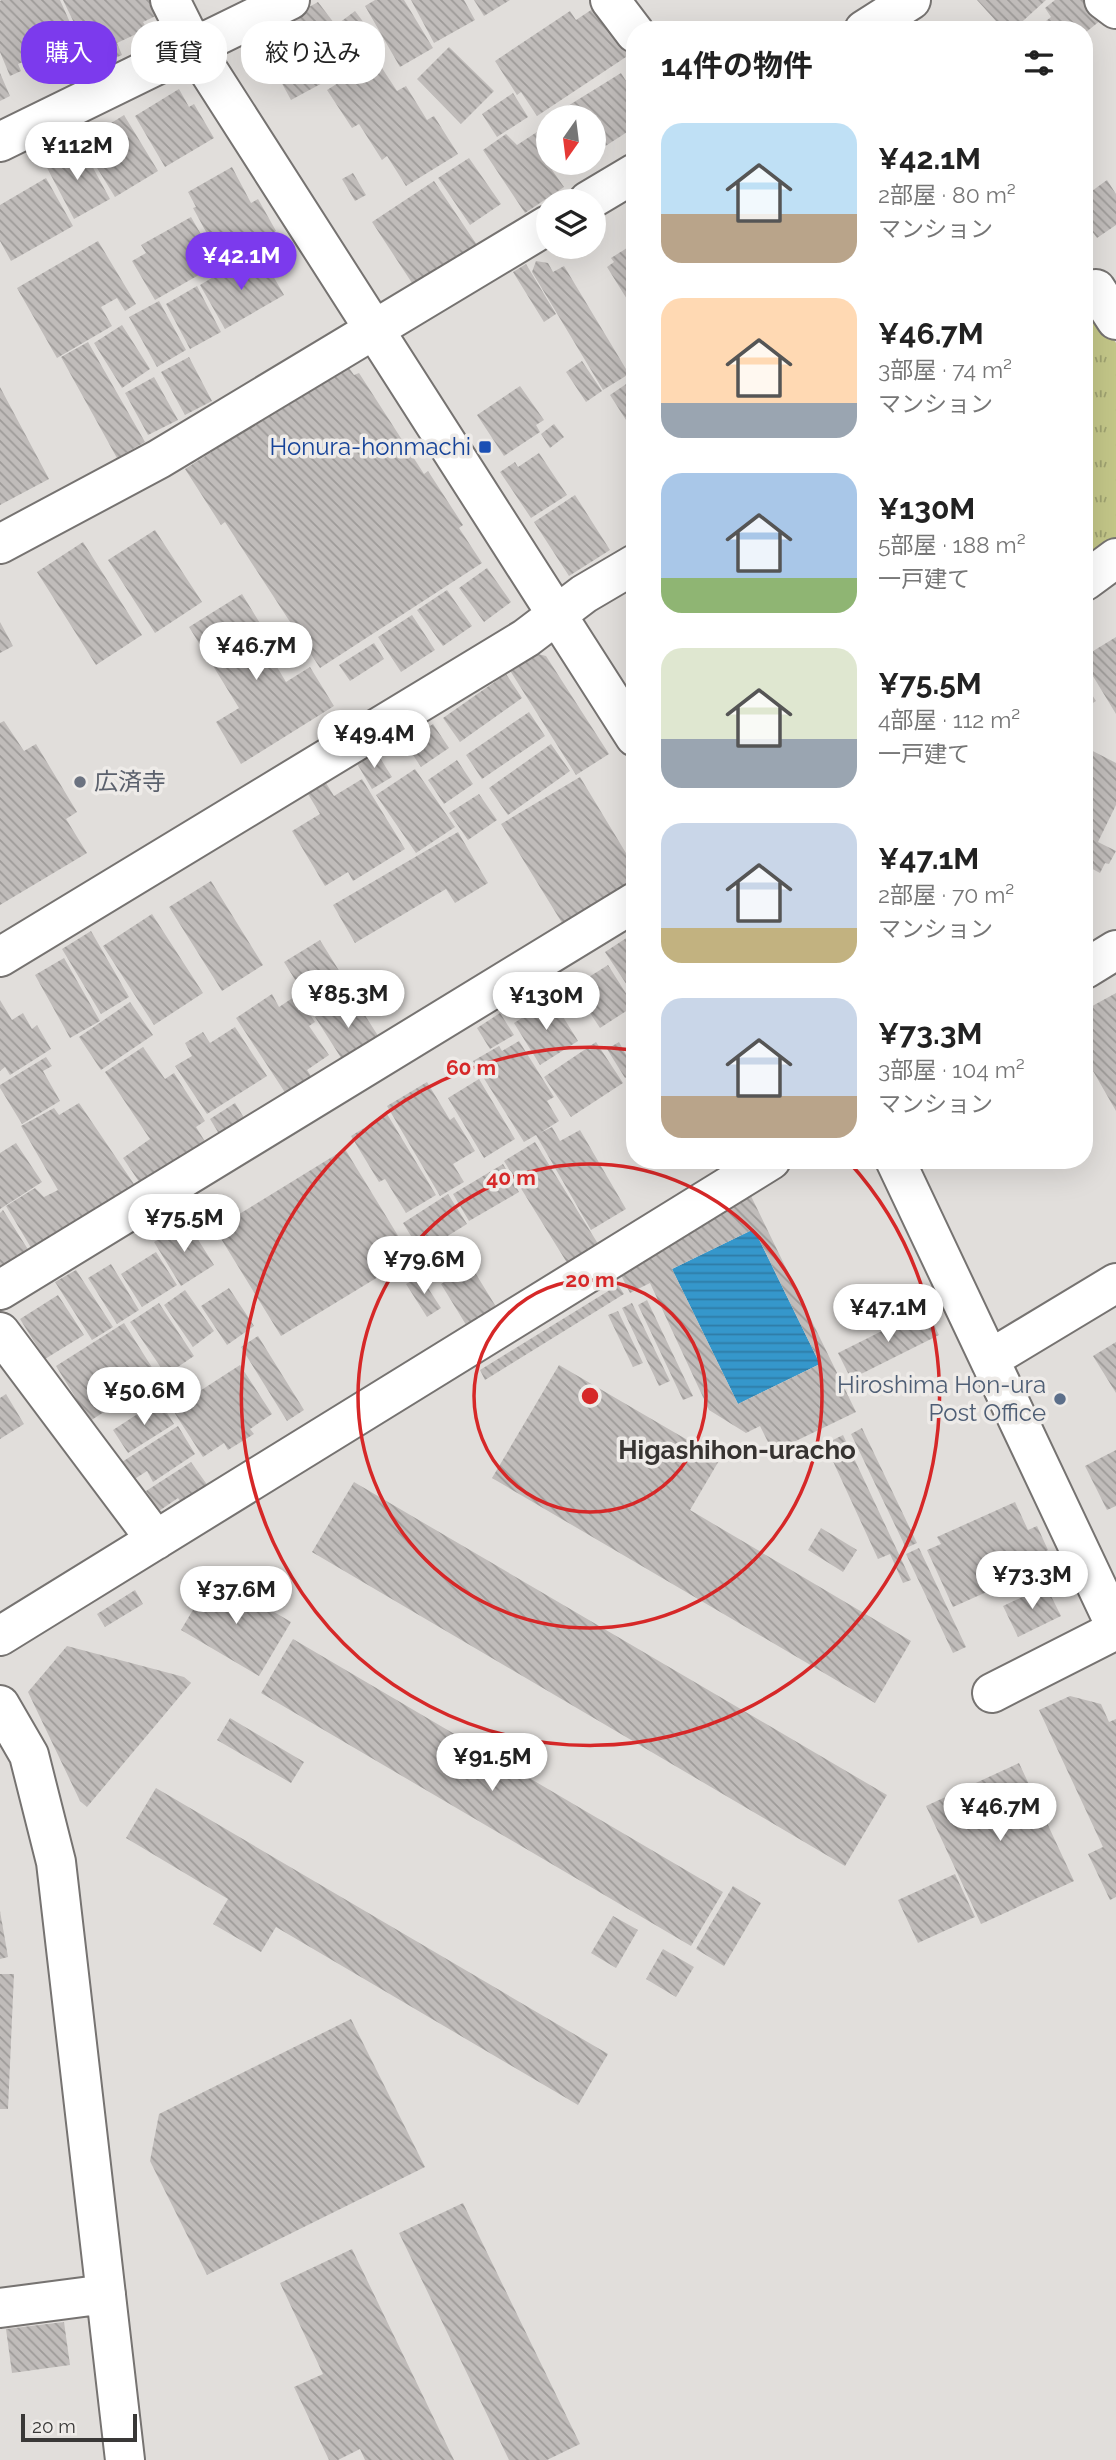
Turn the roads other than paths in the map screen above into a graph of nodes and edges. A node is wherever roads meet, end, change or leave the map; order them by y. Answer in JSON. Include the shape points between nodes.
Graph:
{"nodes":[{"id":1,"x":170,"y":0,"type":"edge"},
{"id":2,"x":290,"y":0,"type":"edge"},
{"id":3,"x":610,"y":0,"type":"edge"},
{"id":4,"x":911,"y":0,"type":"edge"},
{"id":5,"x":1104,"y":0,"type":"edge"},
{"id":6,"x":1116,"y":9,"type":"edge"},
{"id":7,"x":180,"y":21,"type":"edge"},
{"id":8,"x":626,"y":21,"type":"edge"},
{"id":9,"x":878,"y":21,"type":"edge"},
{"id":10,"x":227,"y":32,"type":"edge"},
{"id":11,"x":131,"y":79,"type":"edge"},
{"id":12,"x":217,"y":84,"type":"edge"},
{"id":13,"x":0,"y":142,"type":"edge"},
{"id":14,"x":626,"y":178,"type":"edge"},
{"id":15,"x":606,"y":190,"type":"edge"},
{"id":16,"x":536,"y":232,"type":"edge"},
{"id":17,"x":374,"y":330,"type":"junction"},
{"id":18,"x":0,"y":544,"type":"edge"},
{"id":19,"x":1116,"y":558,"type":"edge"},
{"id":20,"x":626,"y":569,"type":"edge"},
{"id":21,"x":1093,"y":575,"type":"edge"},
{"id":22,"x":556,"y":615,"type":"junction"},
{"id":23,"x":626,"y":723,"type":"edge"},
{"id":24,"x":626,"y":907,"type":"edge"},
{"id":25,"x":1116,"y":950,"type":"edge"},
{"id":26,"x":0,"y":957,"type":"edge"},
{"id":27,"x":1093,"y":964,"type":"edge"},
{"id":28,"x":756,"y":1169,"type":"edge"},
{"id":29,"x":899,"y":1169,"type":"edge"},
{"id":30,"x":1116,"y":1283,"type":"edge"},
{"id":31,"x":0,"y":1290,"type":"edge"},
{"id":32,"x":0,"y":1332,"type":"edge"},
{"id":33,"x":990,"y":1359,"type":"junction"},
{"id":34,"x":156,"y":1540,"type":"junction"},
{"id":35,"x":1116,"y":1629,"type":"edge"},
{"id":36,"x":0,"y":1636,"type":"edge"},
{"id":37,"x":992,"y":1693,"type":"dead end"},
{"id":38,"x":0,"y":1705,"type":"edge"},
{"id":39,"x":106,"y":2294,"type":"junction"},
{"id":40,"x":0,"y":2308,"type":"edge"},
{"id":41,"x":125,"y":2460,"type":"edge"}],
"edges":[{"from":1,"to":7,"type":"street"},
{"from":2,"to":10,"type":"street"},
{"from":3,"to":8,"type":"street"},
{"from":4,"to":9,"type":"street"},
{"from":5,"to":6,"type":"street"},
{"from":11,"to":13,"type":"street"},
{"from":12,"to":17,"type":"street"},
{"from":14,"to":15,"type":"street"},
{"from":16,"to":17,"type":"street"},
{"from":17,"to":18,"type":"street","via":[[159,460]]},
{"from":17,"to":22,"type":"street"},
{"from":19,"to":21,"type":"street"},
{"from":20,"to":22,"type":"street"},
{"from":22,"to":23,"type":"street"},
{"from":22,"to":26,"type":"street","via":[[514,645]]},
{"from":24,"to":31,"type":"street"},
{"from":25,"to":27,"type":"street"},
{"from":28,"to":34,"type":"street"},
{"from":29,"to":33,"type":"street"},
{"from":30,"to":33,"type":"street"},
{"from":32,"to":34,"type":"street"},
{"from":33,"to":35,"type":"street"},
{"from":34,"to":36,"type":"street"},
{"from":35,"to":37,"type":"street"},
{"from":38,"to":39,"type":"street","via":[[29,1755],[56,1862]]},
{"from":39,"to":40,"type":"street"},
{"from":39,"to":41,"type":"street"}]}
